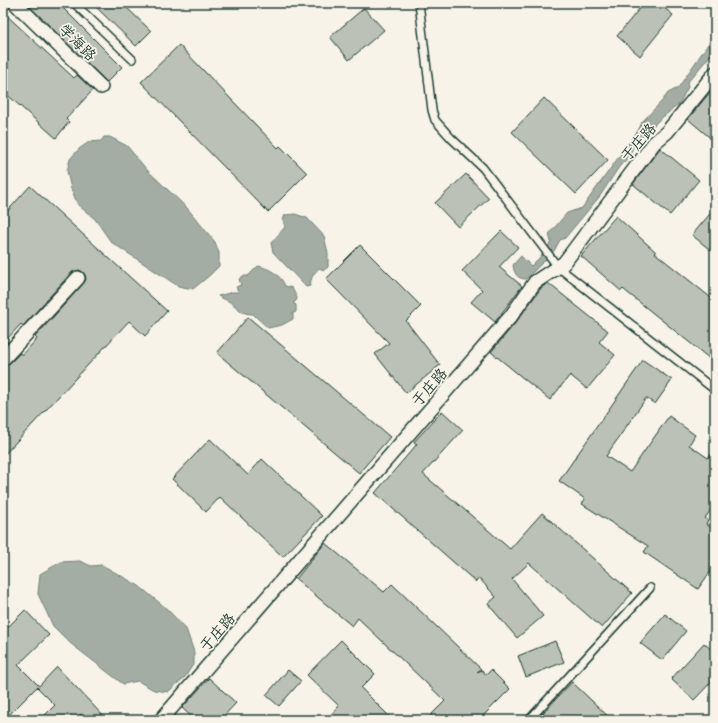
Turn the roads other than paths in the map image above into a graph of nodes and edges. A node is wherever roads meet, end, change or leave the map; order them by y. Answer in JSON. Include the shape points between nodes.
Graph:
{"nodes":[{"id":1,"x":15,"y":3,"type":"edge"},
{"id":2,"x":74,"y":3,"type":"edge"},
{"id":3,"x":419,"y":3,"type":"edge"},
{"id":4,"x":132,"y":59,"type":"dead end"},
{"id":5,"x":715,"y":73,"type":"edge"},
{"id":6,"x":101,"y":87,"type":"dead end"},
{"id":7,"x":558,"y":267,"type":"junction"},
{"id":8,"x":78,"y":278,"type":"dead end"},
{"id":9,"x":3,"y":359,"type":"edge"},
{"id":10,"x":715,"y":390,"type":"edge"},
{"id":11,"x":650,"y":588,"type":"dead end"},
{"id":12,"x":161,"y":720,"type":"edge"},
{"id":13,"x":529,"y":720,"type":"edge"}],
"edges":[{"from":1,"to":6,"type":"street","name":"学海路"},
{"from":2,"to":4,"type":"lane"},
{"from":3,"to":7,"type":"lane","via":[[435,120],[483,168]]},
{"from":5,"to":7,"type":"street","name":"于庄路","via":[[667,132],[654,144],[564,263]]},
{"from":7,"to":10,"type":"lane"},
{"from":7,"to":12,"type":"street","name":"于庄路","via":[[535,282],[511,316]]},
{"from":8,"to":9,"type":"street"},
{"from":11,"to":13,"type":"lane"}]}
